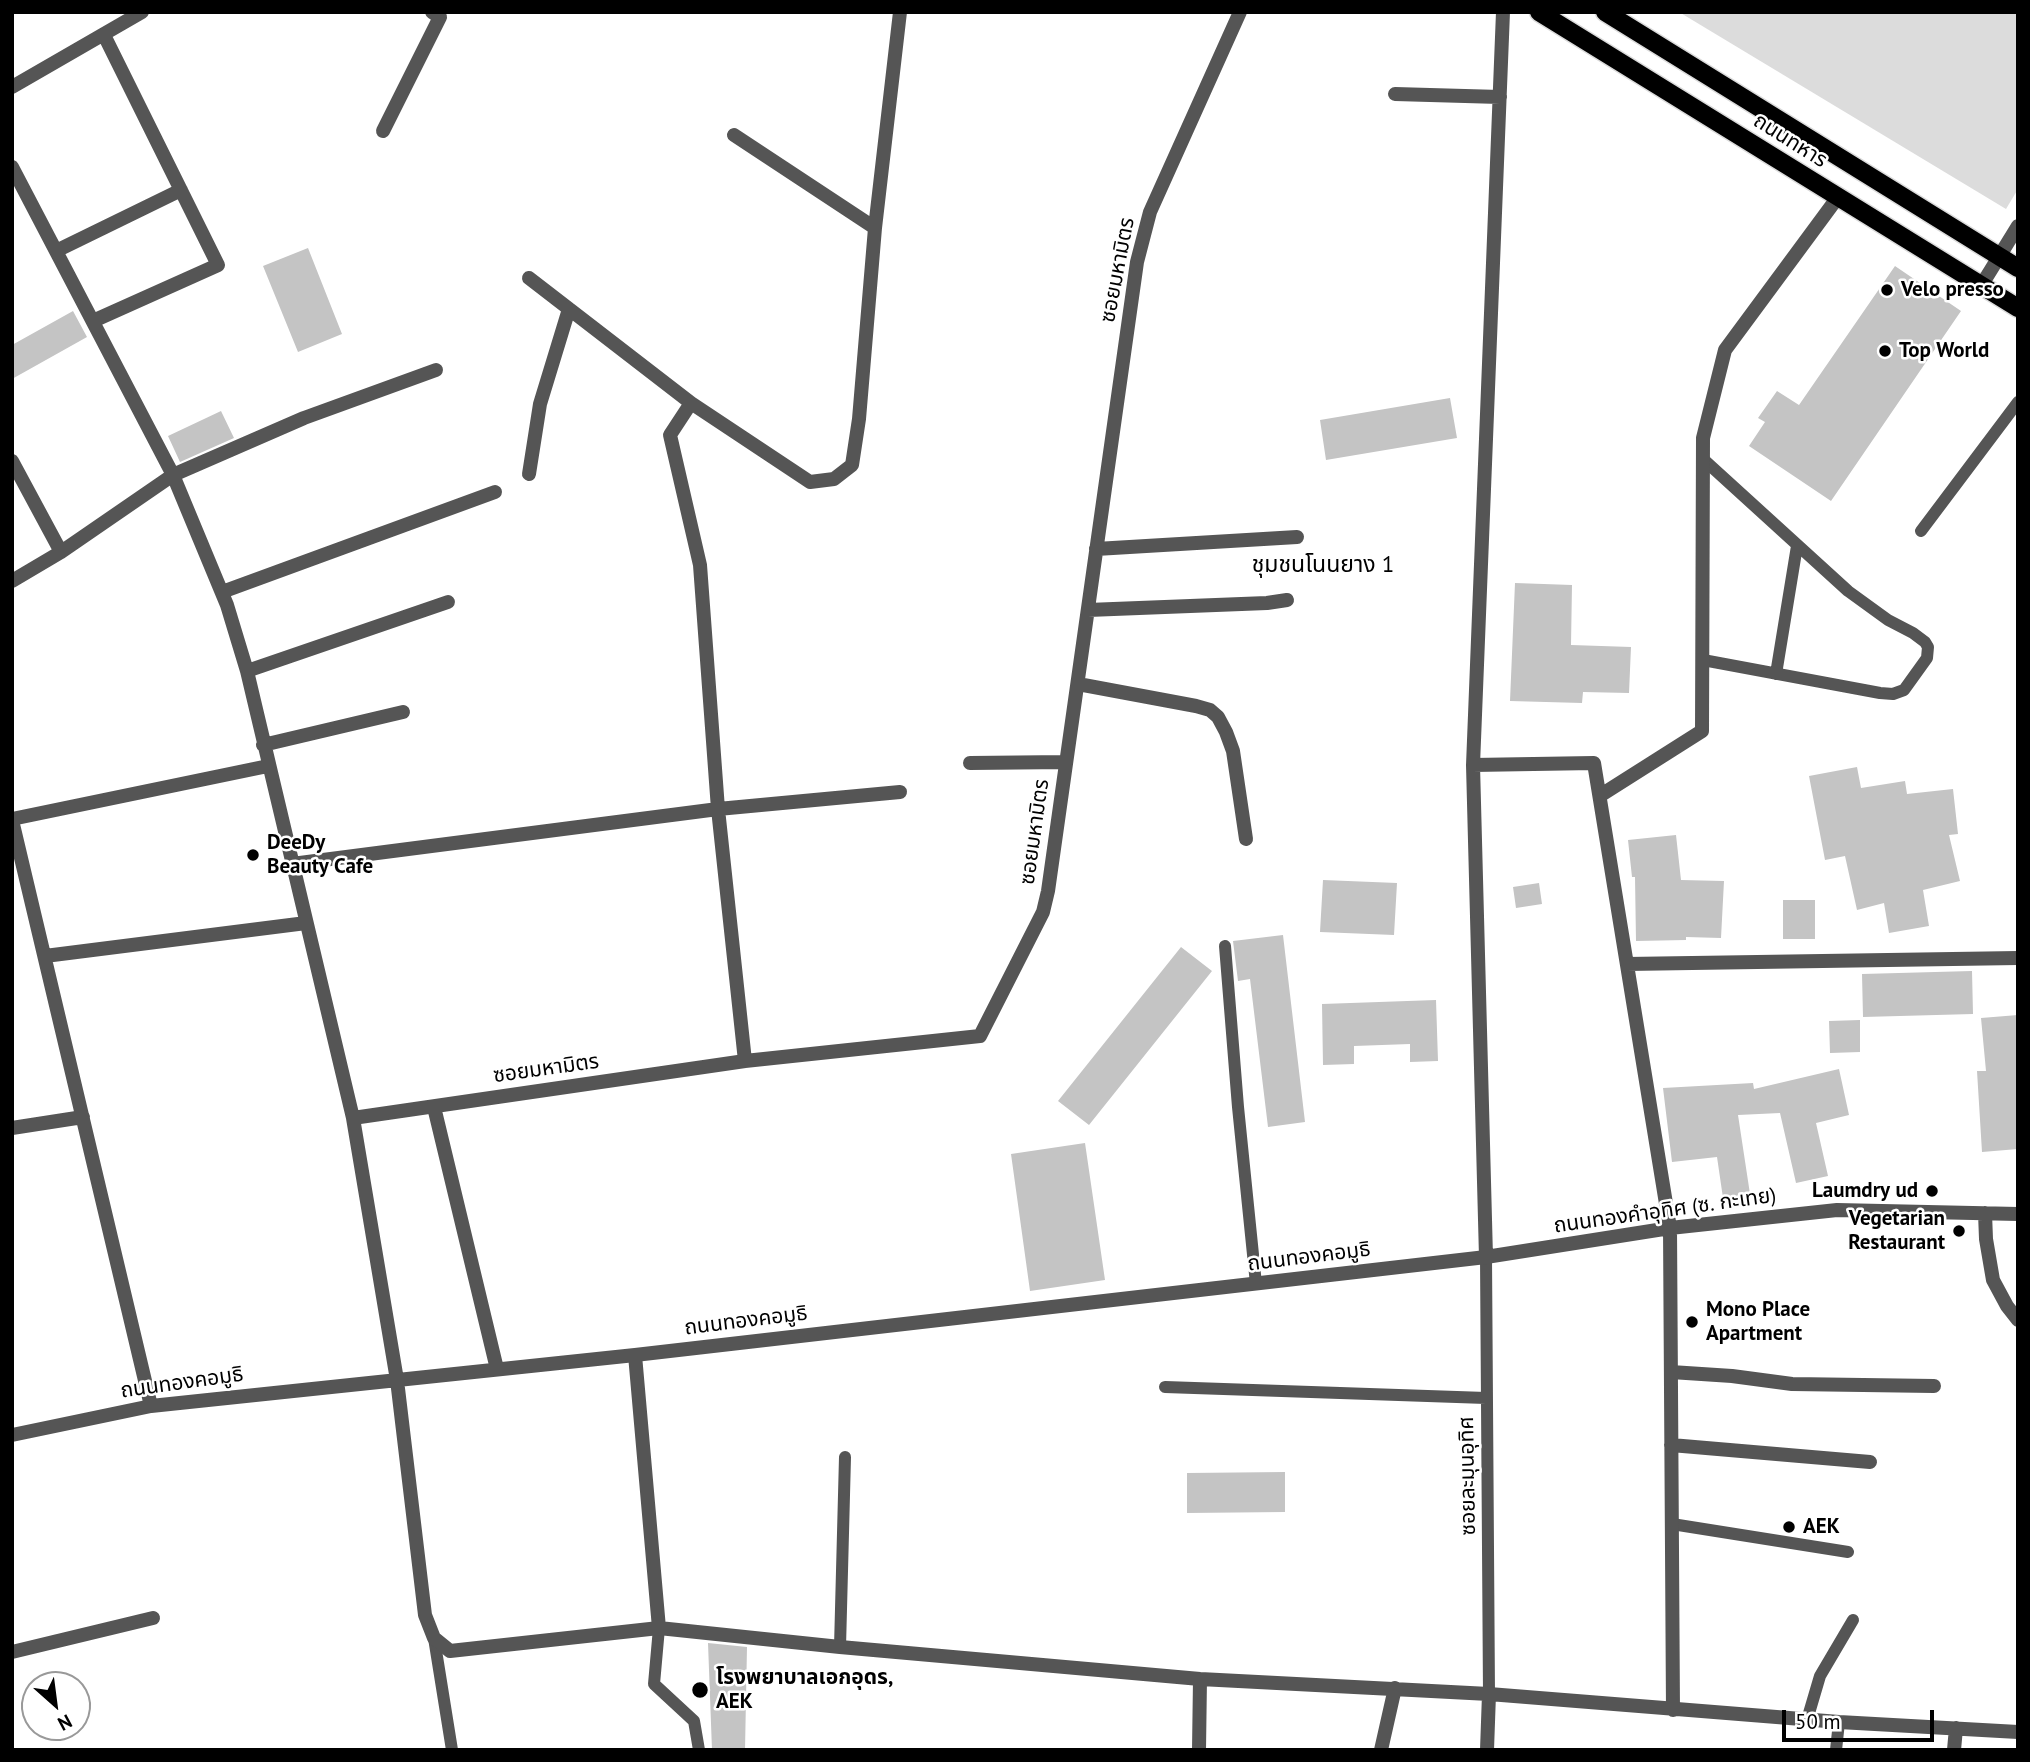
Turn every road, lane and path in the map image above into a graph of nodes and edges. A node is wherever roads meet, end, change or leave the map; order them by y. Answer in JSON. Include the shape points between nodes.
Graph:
{"nodes":[{"id":1,"x":142,"y":12,"type":"edge"},
{"id":2,"x":432,"y":12,"type":"edge"},
{"id":3,"x":900,"y":12,"type":"edge"},
{"id":4,"x":1240,"y":12,"type":"edge"},
{"id":5,"x":1503,"y":12,"type":"edge"},
{"id":6,"x":1539,"y":12,"type":"edge"},
{"id":7,"x":1605,"y":12,"type":"edge"},
{"id":8,"x":104,"y":35,"type":"junction"},
{"id":9,"x":12,"y":87,"type":"edge"},
{"id":10,"x":1395,"y":93,"type":"dead end"},
{"id":11,"x":1500,"y":97,"type":"junction"},
{"id":12,"x":383,"y":131,"type":"dead end"},
{"id":13,"x":734,"y":135,"type":"dead end"},
{"id":14,"x":12,"y":167,"type":"edge"},
{"id":15,"x":181,"y":190,"type":"junction"},
{"id":16,"x":1838,"y":197,"type":"junction"},
{"id":17,"x":2018,"y":226,"type":"edge"},
{"id":18,"x":875,"y":228,"type":"junction"},
{"id":19,"x":56,"y":251,"type":"junction"},
{"id":20,"x":1999,"y":257,"type":"junction"},
{"id":21,"x":2018,"y":268,"type":"edge"},
{"id":22,"x":530,"y":278,"type":"dead end"},
{"id":23,"x":1982,"y":286,"type":"junction"},
{"id":24,"x":2018,"y":308,"type":"edge"},
{"id":25,"x":569,"y":309,"type":"junction"},
{"id":26,"x":93,"y":321,"type":"junction"},
{"id":27,"x":436,"y":370,"type":"dead end"},
{"id":28,"x":2018,"y":402,"type":"edge"},
{"id":29,"x":691,"y":403,"type":"junction"},
{"id":30,"x":1703,"y":460,"type":"junction"},
{"id":31,"x":12,"y":461,"type":"edge"},
{"id":32,"x":529,"y":474,"type":"dead end"},
{"id":33,"x":173,"y":475,"type":"junction"},
{"id":34,"x":495,"y":492,"type":"dead end"},
{"id":35,"x":1920,"y":531,"type":"dead end"},
{"id":36,"x":1297,"y":537,"type":"dead end"},
{"id":37,"x":1797,"y":546,"type":"junction"},
{"id":38,"x":1096,"y":550,"type":"junction"},
{"id":39,"x":61,"y":552,"type":"junction"},
{"id":40,"x":12,"y":581,"type":"edge"},
{"id":41,"x":222,"y":592,"type":"junction"},
{"id":42,"x":1287,"y":600,"type":"dead end"},
{"id":43,"x":448,"y":602,"type":"dead end"},
{"id":44,"x":1088,"y":610,"type":"junction"},
{"id":45,"x":1703,"y":660,"type":"junction"},
{"id":46,"x":247,"y":671,"type":"junction"},
{"id":47,"x":1776,"y":674,"type":"junction"},
{"id":48,"x":1078,"y":684,"type":"junction"},
{"id":49,"x":403,"y":712,"type":"dead end"},
{"id":50,"x":263,"y":745,"type":"junction"},
{"id":51,"x":1066,"y":762,"type":"junction"},
{"id":52,"x":970,"y":763,"type":"dead end"},
{"id":53,"x":1473,"y":765,"type":"junction"},
{"id":54,"x":268,"y":766,"type":"junction"},
{"id":55,"x":900,"y":792,"type":"dead end"},
{"id":56,"x":1601,"y":795,"type":"junction"},
{"id":57,"x":719,"y":809,"type":"junction"},
{"id":58,"x":12,"y":820,"type":"edge"},
{"id":59,"x":1246,"y":839,"type":"dead end"},
{"id":60,"x":292,"y":864,"type":"junction"},
{"id":61,"x":306,"y":923,"type":"junction"},
{"id":62,"x":1225,"y":946,"type":"dead end"},
{"id":63,"x":45,"y":956,"type":"junction"},
{"id":64,"x":2018,"y":958,"type":"edge"},
{"id":65,"x":1627,"y":964,"type":"junction"},
{"id":66,"x":745,"y":1061,"type":"junction"},
{"id":67,"x":434,"y":1107,"type":"junction"},
{"id":68,"x":83,"y":1117,"type":"junction"},
{"id":69,"x":353,"y":1118,"type":"junction"},
{"id":70,"x":12,"y":1128,"type":"edge"},
{"id":71,"x":1985,"y":1213,"type":"junction"},
{"id":72,"x":2018,"y":1214,"type":"edge"},
{"id":73,"x":1670,"y":1228,"type":"junction"},
{"id":74,"x":1486,"y":1258,"type":"junction"},
{"id":75,"x":1256,"y":1284,"type":"junction"},
{"id":76,"x":2018,"y":1320,"type":"edge"},
{"id":77,"x":635,"y":1355,"type":"junction"},
{"id":78,"x":497,"y":1369,"type":"junction"},
{"id":79,"x":1671,"y":1372,"type":"junction"},
{"id":80,"x":397,"y":1380,"type":"junction"},
{"id":81,"x":1934,"y":1386,"type":"dead end"},
{"id":82,"x":1165,"y":1387,"type":"dead end"},
{"id":83,"x":1486,"y":1398,"type":"junction"},
{"id":84,"x":150,"y":1406,"type":"junction"},
{"id":85,"x":12,"y":1435,"type":"edge"},
{"id":86,"x":1671,"y":1445,"type":"junction"},
{"id":87,"x":845,"y":1457,"type":"dead end"},
{"id":88,"x":1870,"y":1462,"type":"dead end"},
{"id":89,"x":1672,"y":1524,"type":"junction"},
{"id":90,"x":1848,"y":1552,"type":"dead end"},
{"id":91,"x":153,"y":1618,"type":"dead end"},
{"id":92,"x":1853,"y":1620,"type":"dead end"},
{"id":93,"x":659,"y":1628,"type":"junction"},
{"id":94,"x":434,"y":1638,"type":"junction"},
{"id":95,"x":840,"y":1647,"type":"junction"},
{"id":96,"x":12,"y":1652,"type":"edge"},
{"id":97,"x":1200,"y":1679,"type":"junction"},
{"id":98,"x":1395,"y":1689,"type":"junction"},
{"id":99,"x":1489,"y":1694,"type":"junction"},
{"id":100,"x":1673,"y":1710,"type":"junction"},
{"id":101,"x":1807,"y":1720,"type":"junction"},
{"id":102,"x":1839,"y":1723,"type":"junction"},
{"id":103,"x":1956,"y":1728,"type":"junction"},
{"id":104,"x":2018,"y":1732,"type":"edge"},
{"id":105,"x":452,"y":1750,"type":"edge"},
{"id":106,"x":699,"y":1750,"type":"edge"},
{"id":107,"x":1199,"y":1750,"type":"edge"},
{"id":108,"x":1381,"y":1750,"type":"edge"},
{"id":109,"x":1487,"y":1750,"type":"edge"},
{"id":110,"x":1836,"y":1750,"type":"edge"},
{"id":111,"x":1954,"y":1750,"type":"edge"}],
"edges":[{"from":1,"to":8,"type":"street"},
{"from":2,"to":12,"type":"street","via":[[440,17]]},
{"from":3,"to":18,"type":"street"},
{"from":4,"to":38,"type":"street","name":"ซอยมหามิตร","via":[[1150,212],[1137,262]]},
{"from":5,"to":11,"type":"street"},
{"from":6,"to":16,"type":"main road","name":"ถนนทหาร"},
{"from":7,"to":20,"type":"main road","name":"ถนนทหาร"},
{"from":8,"to":9,"type":"street"},
{"from":8,"to":15,"type":"street"},
{"from":10,"to":11,"type":"street"},
{"from":11,"to":53,"type":"street"},
{"from":13,"to":18,"type":"street"},
{"from":14,"to":19,"type":"street"},
{"from":15,"to":19,"type":"street"},
{"from":15,"to":26,"type":"street","via":[[218,265]]},
{"from":16,"to":23,"type":"main road","name":"ถนนทหาร"},
{"from":16,"to":30,"type":"street","via":[[1725,350],[1703,438]]},
{"from":17,"to":20,"type":"street"},
{"from":18,"to":29,"type":"street","via":[[859,419],[852,464],[844,473],[810,482]]},
{"from":19,"to":26,"type":"street"},
{"from":20,"to":21,"type":"main road","name":"ถนนทหาร"},
{"from":20,"to":23,"type":"street"},
{"from":22,"to":25,"type":"street"},
{"from":23,"to":24,"type":"main road","name":"ถนนทหาร"},
{"from":25,"to":29,"type":"street"},
{"from":25,"to":32,"type":"street","via":[[540,404]]},
{"from":26,"to":33,"type":"street"},
{"from":27,"to":33,"type":"street","via":[[304,418]]},
{"from":28,"to":35,"type":"lane"},
{"from":29,"to":57,"type":"street","via":[[670,435],[700,565]]},
{"from":30,"to":37,"type":"lane"},
{"from":30,"to":45,"type":"street"},
{"from":31,"to":39,"type":"street"},
{"from":33,"to":39,"type":"street"},
{"from":33,"to":41,"type":"street"},
{"from":34,"to":41,"type":"street"},
{"from":36,"to":38,"type":"street"},
{"from":37,"to":47,"type":"lane"},
{"from":37,"to":47,"type":"lane","via":[[1848,591],[1925,642],[1927,658],[1905,690],[1893,694]]},
{"from":38,"to":44,"type":"street","name":"ซอยมหามิตร"},
{"from":39,"to":40,"type":"street"},
{"from":41,"to":46,"type":"street"},
{"from":42,"to":44,"type":"street"},
{"from":43,"to":46,"type":"street"},
{"from":44,"to":48,"type":"street","name":"ซอยมหามิตร"},
{"from":45,"to":47,"type":"lane"},
{"from":45,"to":56,"type":"street","via":[[1702,732]]},
{"from":46,"to":50,"type":"street"},
{"from":48,"to":51,"type":"street","name":"ซอยมหามิตร"},
{"from":48,"to":59,"type":"street","via":[[1210,710],[1233,751]]},
{"from":49,"to":50,"type":"street"},
{"from":50,"to":54,"type":"street"},
{"from":51,"to":52,"type":"street"},
{"from":51,"to":66,"type":"street","name":"ซอยมหามิตร","via":[[1044,912],[980,1036]]},
{"from":53,"to":56,"type":"street","via":[[1594,763]]},
{"from":53,"to":74,"type":"street"},
{"from":54,"to":58,"type":"street"},
{"from":54,"to":60,"type":"street"},
{"from":55,"to":57,"type":"street"},
{"from":56,"to":65,"type":"street"},
{"from":57,"to":60,"type":"street"},
{"from":57,"to":66,"type":"street"},
{"from":58,"to":63,"type":"street"},
{"from":60,"to":61,"type":"street"},
{"from":61,"to":63,"type":"street"},
{"from":61,"to":69,"type":"street"},
{"from":62,"to":75,"type":"lane"},
{"from":63,"to":68,"type":"street"},
{"from":64,"to":65,"type":"street"},
{"from":65,"to":73,"type":"street"},
{"from":66,"to":67,"type":"street","name":"ซอยมหามิตร"},
{"from":67,"to":69,"type":"street","name":"ซอยมหามิตร"},
{"from":67,"to":78,"type":"street"},
{"from":68,"to":70,"type":"street"},
{"from":68,"to":84,"type":"street"},
{"from":69,"to":80,"type":"street"},
{"from":71,"to":72,"type":"street","name":"ถนนทองคำอุทิศ (ซ. กะเทย)"},
{"from":71,"to":73,"type":"street","name":"ถนนทองคำอุทิศ (ซ. กะเทย)","via":[[1837,1210]]},
{"from":71,"to":76,"type":"street","via":[[1993,1280]]},
{"from":73,"to":74,"type":"street","name":"ถนนทองคำอุทิศ (ซ. กะเทย)"},
{"from":73,"to":79,"type":"street"},
{"from":74,"to":75,"type":"street","name":"ถนนทองคอมูธิ"},
{"from":74,"to":83,"type":"lane","name":"ซอยละมุนอุทิศ"},
{"from":75,"to":77,"type":"street","name":"ถนนทองคอมูธิ"},
{"from":77,"to":78,"type":"street","name":"ถนนทองคอมูธิ"},
{"from":77,"to":93,"type":"street"},
{"from":78,"to":80,"type":"street","name":"ถนนทองคอมูธิ"},
{"from":79,"to":81,"type":"street","via":[[1792,1384]]},
{"from":79,"to":86,"type":"street"},
{"from":80,"to":84,"type":"street","name":"ถนนทองคอมูธิ"},
{"from":80,"to":94,"type":"street","via":[[425,1615]]},
{"from":82,"to":83,"type":"lane"},
{"from":83,"to":99,"type":"lane","name":"ซอยละมุนอุทิศ"},
{"from":84,"to":85,"type":"street","name":"ถนนทองคอมูธิ"},
{"from":86,"to":88,"type":"street"},
{"from":86,"to":89,"type":"street"},
{"from":87,"to":95,"type":"lane"},
{"from":89,"to":90,"type":"lane"},
{"from":89,"to":100,"type":"street"},
{"from":91,"to":96,"type":"street"},
{"from":92,"to":101,"type":"lane","via":[[1820,1676]]},
{"from":93,"to":94,"type":"street","via":[[450,1651]]},
{"from":93,"to":95,"type":"street"},
{"from":93,"to":106,"type":"lane","via":[[654,1684],[694,1721]]},
{"from":94,"to":105,"type":"lane"},
{"from":95,"to":97,"type":"street"},
{"from":97,"to":98,"type":"street"},
{"from":97,"to":107,"type":"street"},
{"from":98,"to":99,"type":"street"},
{"from":98,"to":108,"type":"street"},
{"from":99,"to":100,"type":"street"},
{"from":99,"to":109,"type":"street"},
{"from":100,"to":101,"type":"street"},
{"from":101,"to":102,"type":"street"},
{"from":102,"to":103,"type":"street"},
{"from":102,"to":110,"type":"lane"},
{"from":103,"to":104,"type":"street"},
{"from":103,"to":111,"type":"street"}]}
